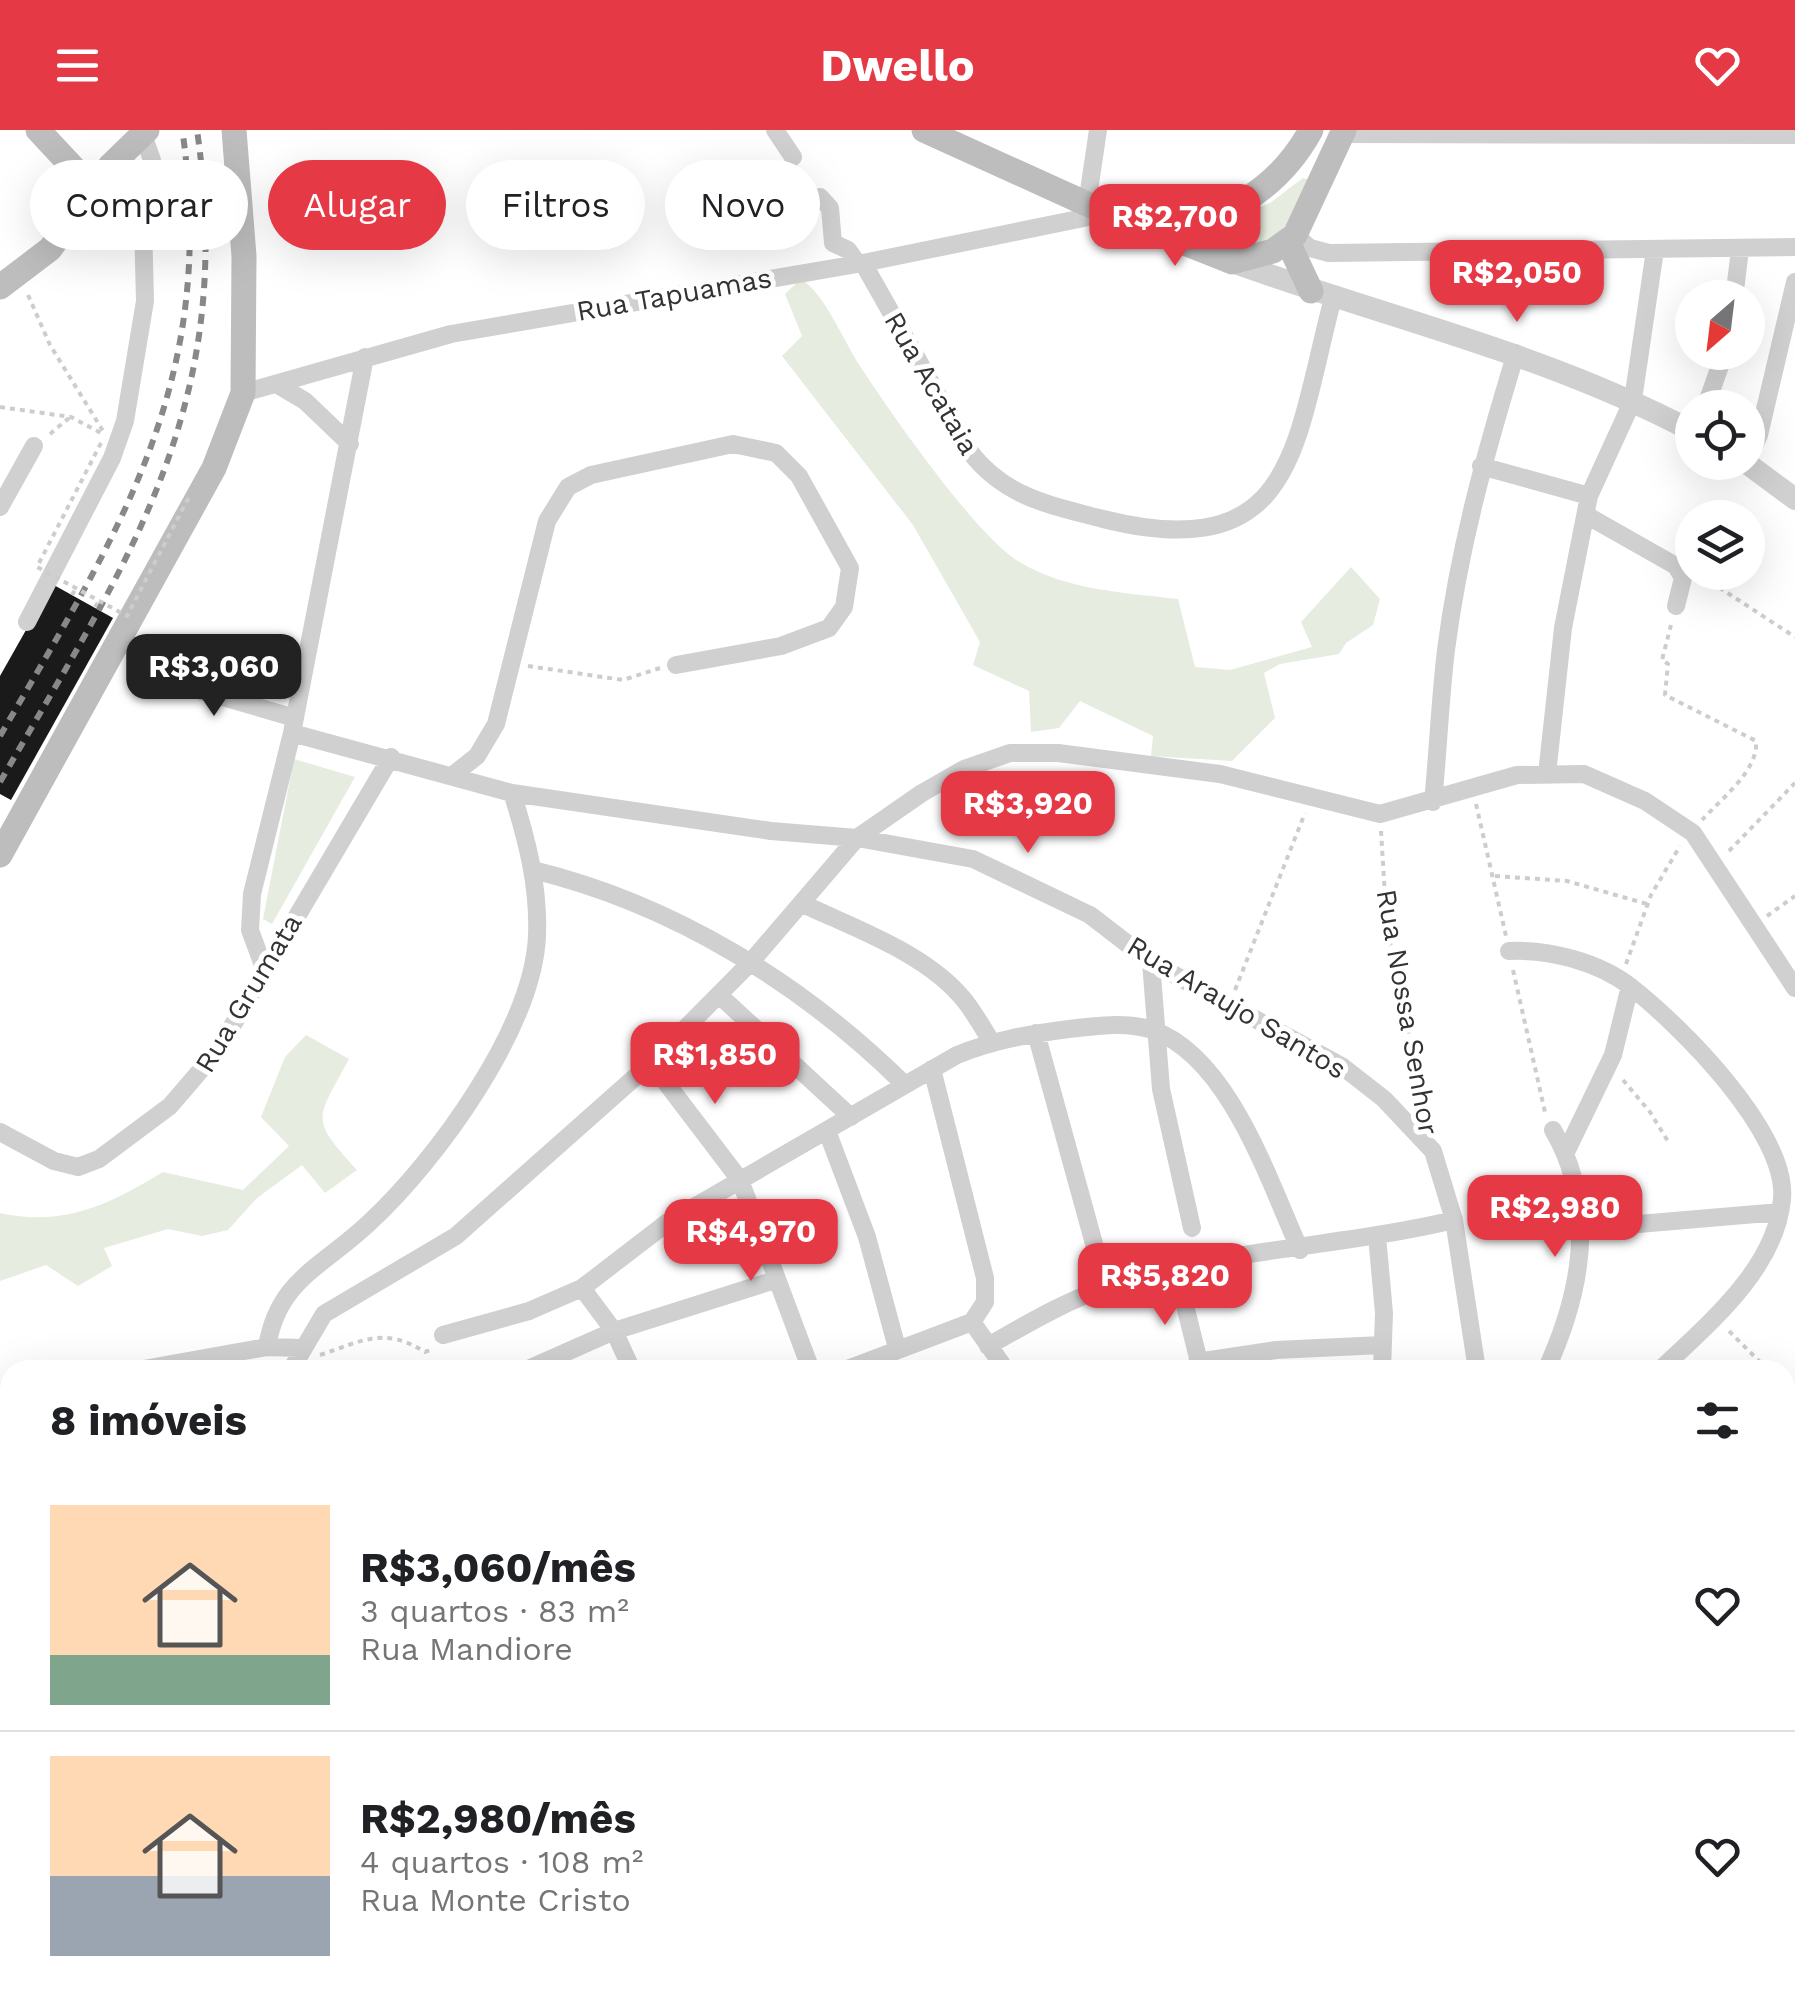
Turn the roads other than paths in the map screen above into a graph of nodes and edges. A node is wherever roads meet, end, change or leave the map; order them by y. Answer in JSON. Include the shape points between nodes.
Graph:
{"nodes":[{"id":1,"x":38,"y":130,"type":"edge"},
{"id":2,"x":234,"y":130,"type":"edge"},
{"id":3,"x":776,"y":130,"type":"edge"},
{"id":4,"x":1098,"y":130,"type":"edge"},
{"id":5,"x":145,"y":131,"type":"edge"},
{"id":6,"x":1343,"y":132,"type":"edge"},
{"id":7,"x":938,"y":133,"type":"edge"},
{"id":8,"x":1795,"y":135,"type":"edge"},
{"id":9,"x":1306,"y":140,"type":"edge"},
{"id":10,"x":793,"y":157,"type":"dead end"},
{"id":11,"x":66,"y":160,"type":"edge"},
{"id":12,"x":119,"y":160,"type":"edge"},
{"id":13,"x":1329,"y":168,"type":"junction"},
{"id":14,"x":1098,"y":208,"type":"junction"},
{"id":15,"x":826,"y":210,"type":"dead end"},
{"id":16,"x":1213,"y":217,"type":"junction"},
{"id":17,"x":1138,"y":224,"type":"junction"},
{"id":18,"x":1292,"y":238,"type":"junction"},
{"id":19,"x":1795,"y":247,"type":"edge"},
{"id":20,"x":46,"y":250,"type":"edge"},
{"id":21,"x":1655,"y":250,"type":"junction"},
{"id":22,"x":1740,"y":250,"type":"junction"},
{"id":23,"x":1232,"y":262,"type":"junction"},
{"id":24,"x":860,"y":263,"type":"junction"},
{"id":25,"x":1736,"y":280,"type":"edge"},
{"id":26,"x":9,"y":281,"type":"edge"},
{"id":27,"x":1795,"y":282,"type":"edge"},
{"id":28,"x":1322,"y":295,"type":"junction"},
{"id":29,"x":1516,"y":353,"type":"junction"},
{"id":30,"x":365,"y":357,"type":"junction"},
{"id":31,"x":278,"y":385,"type":"junction"},
{"id":32,"x":243,"y":393,"type":"junction"},
{"id":33,"x":1633,"y":400,"type":"junction"},
{"id":34,"x":1765,"y":406,"type":"edge"},
{"id":35,"x":1675,"y":422,"type":"edge"},
{"id":36,"x":350,"y":444,"type":"junction"},
{"id":37,"x":34,"y":446,"type":"road end"},
{"id":38,"x":1481,"y":466,"type":"junction"},
{"id":39,"x":1765,"y":473,"type":"edge"},
{"id":40,"x":1792,"y":488,"type":"edge"},
{"id":41,"x":1588,"y":505,"type":"junction"},
{"id":42,"x":0,"y":507,"type":"edge"},
{"id":43,"x":1676,"y":606,"type":"road end"},
{"id":44,"x":27,"y":622,"type":"dead end"},
{"id":45,"x":676,"y":664,"type":"road end"},
{"id":46,"x":147,"y":675,"type":"dead end"},
{"id":47,"x":293,"y":725,"type":"junction"},
{"id":48,"x":391,"y":758,"type":"junction"},
{"id":49,"x":1547,"y":774,"type":"junction"},
{"id":50,"x":452,"y":776,"type":"junction"},
{"id":51,"x":512,"y":793,"type":"junction"},
{"id":52,"x":1434,"y":802,"type":"junction"},
{"id":53,"x":857,"y":838,"type":"junction"},
{"id":54,"x":0,"y":856,"type":"edge"},
{"id":55,"x":532,"y":870,"type":"junction"},
{"id":56,"x":804,"y":904,"type":"junction"},
{"id":57,"x":1509,"y":951,"type":"dead end"},
{"id":58,"x":1151,"y":962,"type":"junction"},
{"id":59,"x":750,"y":964,"type":"junction"},
{"id":60,"x":264,"y":968,"type":"junction"},
{"id":61,"x":1624,"y":984,"type":"junction"},
{"id":62,"x":1795,"y":988,"type":"edge"},
{"id":63,"x":718,"y":996,"type":"junction"},
{"id":64,"x":1154,"y":1031,"type":"junction"},
{"id":65,"x":1036,"y":1034,"type":"junction"},
{"id":66,"x":991,"y":1041,"type":"junction"},
{"id":67,"x":651,"y":1063,"type":"junction"},
{"id":68,"x":932,"y":1069,"type":"junction"},
{"id":69,"x":906,"y":1085,"type":"junction"},
{"id":70,"x":852,"y":1117,"type":"junction"},
{"id":71,"x":1553,"y":1130,"type":"dead end"},
{"id":72,"x":827,"y":1131,"type":"junction"},
{"id":73,"x":0,"y":1132,"type":"edge"},
{"id":74,"x":1566,"y":1152,"type":"junction"},
{"id":75,"x":740,"y":1180,"type":"junction"},
{"id":76,"x":1780,"y":1212,"type":"junction"},
{"id":77,"x":1454,"y":1220,"type":"junction"},
{"id":78,"x":1192,"y":1228,"type":"dead end"},
{"id":79,"x":1580,"y":1229,"type":"junction"},
{"id":80,"x":1377,"y":1236,"type":"junction"},
{"id":81,"x":1300,"y":1250,"type":"junction"},
{"id":82,"x":1096,"y":1252,"type":"dead end"},
{"id":83,"x":1176,"y":1269,"type":"junction"},
{"id":84,"x":775,"y":1280,"type":"junction"},
{"id":85,"x":582,"y":1288,"type":"junction"},
{"id":86,"x":972,"y":1322,"type":"junction"},
{"id":87,"x":614,"y":1331,"type":"junction"},
{"id":88,"x":442,"y":1335,"type":"road end"},
{"id":89,"x":1382,"y":1345,"type":"junction"},
{"id":90,"x":988,"y":1346,"type":"junction"},
{"id":91,"x":267,"y":1347,"type":"junction"},
{"id":92,"x":898,"y":1348,"type":"junction"},
{"id":93,"x":297,"y":1358,"type":"edge"},
{"id":94,"x":194,"y":1360,"type":"edge"},
{"id":95,"x":549,"y":1360,"type":"edge"},
{"id":96,"x":627,"y":1360,"type":"edge"},
{"id":97,"x":807,"y":1360,"type":"edge"},
{"id":98,"x":869,"y":1360,"type":"edge"},
{"id":99,"x":998,"y":1360,"type":"edge"},
{"id":100,"x":1198,"y":1360,"type":"edge"},
{"id":101,"x":1228,"y":1360,"type":"edge"},
{"id":102,"x":1382,"y":1360,"type":"edge"},
{"id":103,"x":1475,"y":1360,"type":"edge"},
{"id":104,"x":1550,"y":1360,"type":"edge"},
{"id":105,"x":1670,"y":1360,"type":"edge"}],
"edges":[{"from":1,"to":11,"type":"main road"},
{"from":2,"to":32,"type":"main road","via":[[244,256]]},
{"from":3,"to":10,"type":"street"},
{"from":4,"to":14,"type":"street"},
{"from":5,"to":12,"type":"main road"},
{"from":5,"to":44,"type":"street","via":[[152,160],[145,300],[124,421],[112,458]]},
{"from":6,"to":8,"type":"street"},
{"from":6,"to":13,"type":"main road"},
{"from":7,"to":14,"type":"main road"},
{"from":9,"to":13,"type":"main road"},
{"from":9,"to":16,"type":"main road","via":[[1272,181]]},
{"from":13,"to":18,"type":"main road"},
{"from":14,"to":17,"type":"main road"},
{"from":14,"to":24,"type":"street","name":"Rua Tapuamas"},
{"from":15,"to":24,"type":"street","name":"Rua Acataia","via":[[833,243]]},
{"from":16,"to":17,"type":"main road"},
{"from":16,"to":23,"type":"main road","via":[[1220,249]]},
{"from":17,"to":23,"type":"main road"},
{"from":18,"to":21,"type":"street","via":[[1329,253]]},
{"from":18,"to":23,"type":"main road"},
{"from":18,"to":28,"type":"main road"},
{"from":19,"to":22,"type":"street"},
{"from":20,"to":26,"type":"main road"},
{"from":21,"to":22,"type":"street"},
{"from":21,"to":33,"type":"street"},
{"from":22,"to":25,"type":"street"},
{"from":23,"to":28,"type":"street"},
{"from":24,"to":28,"type":"street","name":"Rua Acataia","via":[[988,475],[1036,502],[1184,532],[1219,527],[1249,511],[1290,459]]},
{"from":24,"to":30,"type":"street","name":"Rua Tapuamas","via":[[452,334]]},
{"from":27,"to":34,"type":"street"},
{"from":28,"to":29,"type":"street"},
{"from":29,"to":33,"type":"street"},
{"from":29,"to":38,"type":"street"},
{"from":30,"to":31,"type":"street","name":"Rua Tapuamas"},
{"from":30,"to":36,"type":"street"},
{"from":31,"to":32,"type":"street","name":"Rua Tapuamas"},
{"from":31,"to":36,"type":"street"},
{"from":32,"to":54,"type":"main road","via":[[214,468]]},
{"from":33,"to":35,"type":"street"},
{"from":33,"to":41,"type":"street"},
{"from":36,"to":47,"type":"street"},
{"from":37,"to":42,"type":"street"},
{"from":38,"to":41,"type":"street"},
{"from":38,"to":52,"type":"street","via":[[1446,649]]},
{"from":39,"to":40,"type":"street"},
{"from":41,"to":43,"type":"street","via":[[1676,566],[1683,578]]},
{"from":41,"to":49,"type":"street","via":[[1563,628]]},
{"from":45,"to":50,"type":"street","via":[[781,646],[829,628],[844,607],[850,568],[799,476],[776,453],[733,444],[592,475],[568,487],[547,521],[514,663],[487,740]]},
{"from":46,"to":47,"type":"street","name":"Rua Araujo Santos"},
{"from":47,"to":48,"type":"street","name":"Rua Araujo Santos"},
{"from":47,"to":60,"type":"street","via":[[250,912],[253,947]]},
{"from":48,"to":50,"type":"street","name":"Rua Araujo Santos"},
{"from":48,"to":60,"type":"street","name":"Rua Grumata"},
{"from":49,"to":52,"type":"street","via":[[1517,775]]},
{"from":49,"to":62,"type":"street","via":[[1584,774],[1646,801],[1693,833]]},
{"from":50,"to":51,"type":"street","name":"Rua Araujo Santos"},
{"from":51,"to":53,"type":"street","name":"Rua Araujo Santos"},
{"from":51,"to":55,"type":"street"},
{"from":52,"to":53,"type":"street","via":[[1380,814],[1202,772],[1010,753],[922,792]]},
{"from":53,"to":56,"type":"street"},
{"from":53,"to":58,"type":"street","name":"Rua Araujo Santos","via":[[973,859],[1025,880],[1090,915]]},
{"from":55,"to":59,"type":"street","via":[[625,896]]},
{"from":55,"to":91,"type":"street","via":[[537,937],[501,1048],[414,1176],[334,1256],[286,1293]]},
{"from":56,"to":59,"type":"street"},
{"from":56,"to":66,"type":"street","via":[[936,976],[964,999]]},
{"from":57,"to":61,"type":"street","via":[[1551,953]]},
{"from":58,"to":64,"type":"street"},
{"from":58,"to":77,"type":"street","name":"Rua Araujo Santos","via":[[1343,1067],[1384,1099],[1433,1151]]},
{"from":59,"to":63,"type":"street"},
{"from":59,"to":69,"type":"street"},
{"from":60,"to":73,"type":"street","name":"Rua Grumata","via":[[196,1080],[99,1159],[78,1166],[54,1161]]},
{"from":61,"to":74,"type":"street","via":[[1607,1069]]},
{"from":61,"to":76,"type":"street","via":[[1709,1063],[1759,1123],[1779,1166]]},
{"from":63,"to":67,"type":"street"},
{"from":63,"to":70,"type":"street"},
{"from":64,"to":65,"type":"street","via":[[1113,1024]]},
{"from":64,"to":78,"type":"street"},
{"from":64,"to":81,"type":"street","via":[[1182,1049],[1236,1109]]},
{"from":65,"to":66,"type":"street"},
{"from":65,"to":82,"type":"street"},
{"from":66,"to":68,"type":"street"},
{"from":67,"to":75,"type":"street"},
{"from":67,"to":93,"type":"street","via":[[456,1236],[324,1314]]},
{"from":68,"to":69,"type":"street"},
{"from":68,"to":86,"type":"street","via":[[986,1278],[985,1302]]},
{"from":69,"to":70,"type":"street"},
{"from":70,"to":72,"type":"street"},
{"from":71,"to":74,"type":"street"},
{"from":72,"to":75,"type":"street"},
{"from":72,"to":92,"type":"street","via":[[867,1237]]},
{"from":74,"to":79,"type":"street"},
{"from":75,"to":84,"type":"street"},
{"from":75,"to":85,"type":"street","via":[[668,1222]]},
{"from":76,"to":79,"type":"street"},
{"from":76,"to":105,"type":"street","via":[[1770,1242],[1715,1317]]},
{"from":77,"to":80,"type":"street"},
{"from":77,"to":103,"type":"street","name":"Rua Araujo Santos"},
{"from":79,"to":104,"type":"street","via":[[1578,1285]]},
{"from":80,"to":81,"type":"street"},
{"from":80,"to":89,"type":"street"},
{"from":81,"to":83,"type":"street"},
{"from":83,"to":90,"type":"street","via":[[1107,1286]]},
{"from":83,"to":100,"type":"street"},
{"from":84,"to":87,"type":"street"},
{"from":84,"to":97,"type":"street"},
{"from":85,"to":87,"type":"street"},
{"from":85,"to":88,"type":"street"},
{"from":86,"to":90,"type":"street"},
{"from":86,"to":92,"type":"street"},
{"from":87,"to":95,"type":"street"},
{"from":87,"to":96,"type":"street"},
{"from":89,"to":101,"type":"street","via":[[1276,1350]]},
{"from":89,"to":102,"type":"street"},
{"from":90,"to":99,"type":"street"},
{"from":91,"to":93,"type":"street"},
{"from":91,"to":94,"type":"street"},
{"from":92,"to":98,"type":"street"}]}
